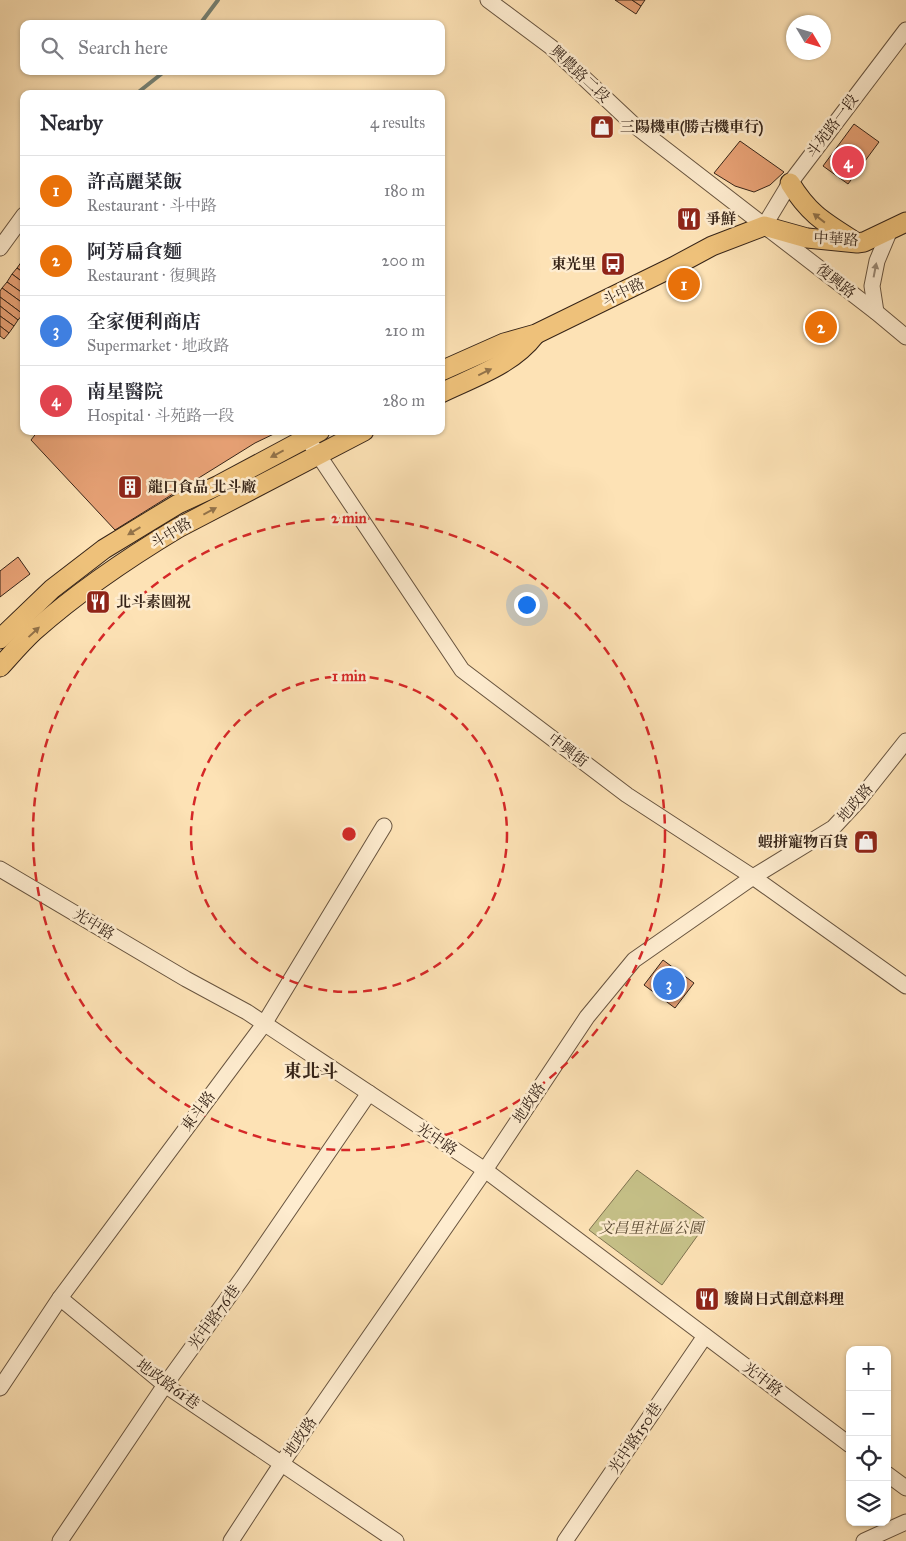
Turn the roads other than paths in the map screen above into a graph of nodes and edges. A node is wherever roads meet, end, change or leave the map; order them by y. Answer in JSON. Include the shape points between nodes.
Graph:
{"nodes":[{"id":1,"x":488,"y":0,"type":"edge"},
{"id":2,"x":906,"y":30,"type":"edge"},
{"id":3,"x":790,"y":183,"type":"junction"},
{"id":4,"x":20,"y":220,"type":"edge"},
{"id":5,"x":764,"y":226,"type":"junction"},
{"id":6,"x":898,"y":226,"type":"edge"},
{"id":7,"x":857,"y":243,"type":"junction"},
{"id":8,"x":0,"y":248,"type":"edge"},
{"id":9,"x":876,"y":312,"type":"junction"},
{"id":10,"x":536,"y":334,"type":"junction"},
{"id":11,"x":906,"y":338,"type":"edge"},
{"id":12,"x":445,"y":369,"type":"edge"},
{"id":13,"x":445,"y":391,"type":"edge"},
{"id":14,"x":313,"y":435,"type":"edge"},
{"id":15,"x":356,"y":435,"type":"edge"},
{"id":16,"x":316,"y":455,"type":"junction"},
{"id":17,"x":0,"y":639,"type":"edge"},
{"id":18,"x":0,"y":667,"type":"edge"},
{"id":19,"x":906,"y":741,"type":"edge"},
{"id":20,"x":384,"y":826,"type":"dead end"},
{"id":21,"x":0,"y":868,"type":"edge"},
{"id":22,"x":753,"y":878,"type":"junction"},
{"id":23,"x":906,"y":986,"type":"edge"},
{"id":24,"x":264,"y":1024,"type":"junction"},
{"id":25,"x":369,"y":1093,"type":"junction"},
{"id":26,"x":485,"y":1170,"type":"junction"},
{"id":27,"x":60,"y":1298,"type":"junction"},
{"id":28,"x":705,"y":1336,"type":"junction"},
{"id":29,"x":166,"y":1384,"type":"junction"},
{"id":30,"x":0,"y":1388,"type":"edge"},
{"id":31,"x":846,"y":1442,"type":"edge"},
{"id":32,"x":282,"y":1463,"type":"junction"},
{"id":33,"x":891,"y":1477,"type":"edge"},
{"id":34,"x":906,"y":1488,"type":"edge"},
{"id":35,"x":906,"y":1522,"type":"edge"},
{"id":36,"x":60,"y":1541,"type":"edge"},
{"id":37,"x":231,"y":1541,"type":"edge"},
{"id":38,"x":396,"y":1541,"type":"edge"},
{"id":39,"x":565,"y":1541,"type":"edge"},
{"id":40,"x":864,"y":1541,"type":"edge"}],
"edges":[{"from":1,"to":5,"type":"street","name":"興農路二段","via":[[551,46],[634,125]]},
{"from":2,"to":3,"type":"street","name":"斗苑路一段"},
{"from":3,"to":5,"type":"street","name":"斗苑路一段"},
{"from":7,"to":3,"type":"main road","one_way":true,"via":[[817,217],[801,202]]},
{"from":4,"to":8,"type":"street"},
{"from":5,"to":7,"type":"main road","name":"中華路","via":[[807,238]]},
{"from":5,"to":9,"type":"street","name":"復興路"},
{"from":5,"to":10,"type":"main road","name":"斗中路","via":[[712,246]]},
{"from":6,"to":7,"type":"main road","name":"中華路"},
{"from":9,"to":6,"type":"street","one_way":true,"via":[[872,286],[877,261]]},
{"from":9,"to":11,"type":"street","name":"復興路"},
{"from":10,"to":12,"type":"main road","name":"斗中路","via":[[504,343]]},
{"from":13,"to":10,"type":"main road","name":"斗中路","one_way":true,"via":[[509,360]]},
{"from":14,"to":16,"type":"street","name":"中興街"},
{"from":14,"to":17,"type":"main road","name":"斗中路","one_way":true,"via":[[178,504],[104,549],[52,589]]},
{"from":15,"to":16,"type":"main road","name":"斗中路"},
{"from":18,"to":16,"type":"main road","name":"斗中路","one_way":true,"via":[[33,632],[70,601],[152,543]]},
{"from":16,"to":22,"type":"street","name":"中興街","via":[[462,670],[627,795]]},
{"from":19,"to":22,"type":"street","name":"地政路","via":[[833,828]]},
{"from":20,"to":24,"type":"street","name":"東斗路"},
{"from":21,"to":24,"type":"street","name":"光中路"},
{"from":22,"to":23,"type":"street","name":"中興街"},
{"from":22,"to":26,"type":"street","name":"地政路","via":[[634,960],[587,1017]]},
{"from":24,"to":25,"type":"street","name":"光中路"},
{"from":24,"to":27,"type":"street","name":"東斗路"},
{"from":25,"to":26,"type":"street","name":"光中路"},
{"from":25,"to":29,"type":"street","name":"光中路76巷"},
{"from":26,"to":28,"type":"street","name":"光中路"},
{"from":26,"to":32,"type":"street","name":"地政路"},
{"from":27,"to":29,"type":"street","name":"地政路61巷"},
{"from":27,"to":30,"type":"street","name":"東斗路"},
{"from":28,"to":31,"type":"street","name":"光中路"},
{"from":28,"to":39,"type":"street","name":"光中路150巷"},
{"from":29,"to":32,"type":"street","name":"地政路61巷"},
{"from":29,"to":36,"type":"street","name":"光中路76巷"},
{"from":32,"to":37,"type":"street","name":"地政路"},
{"from":32,"to":38,"type":"street","name":"地政路61巷"},
{"from":33,"to":34,"type":"street"},
{"from":35,"to":40,"type":"street"}]}
